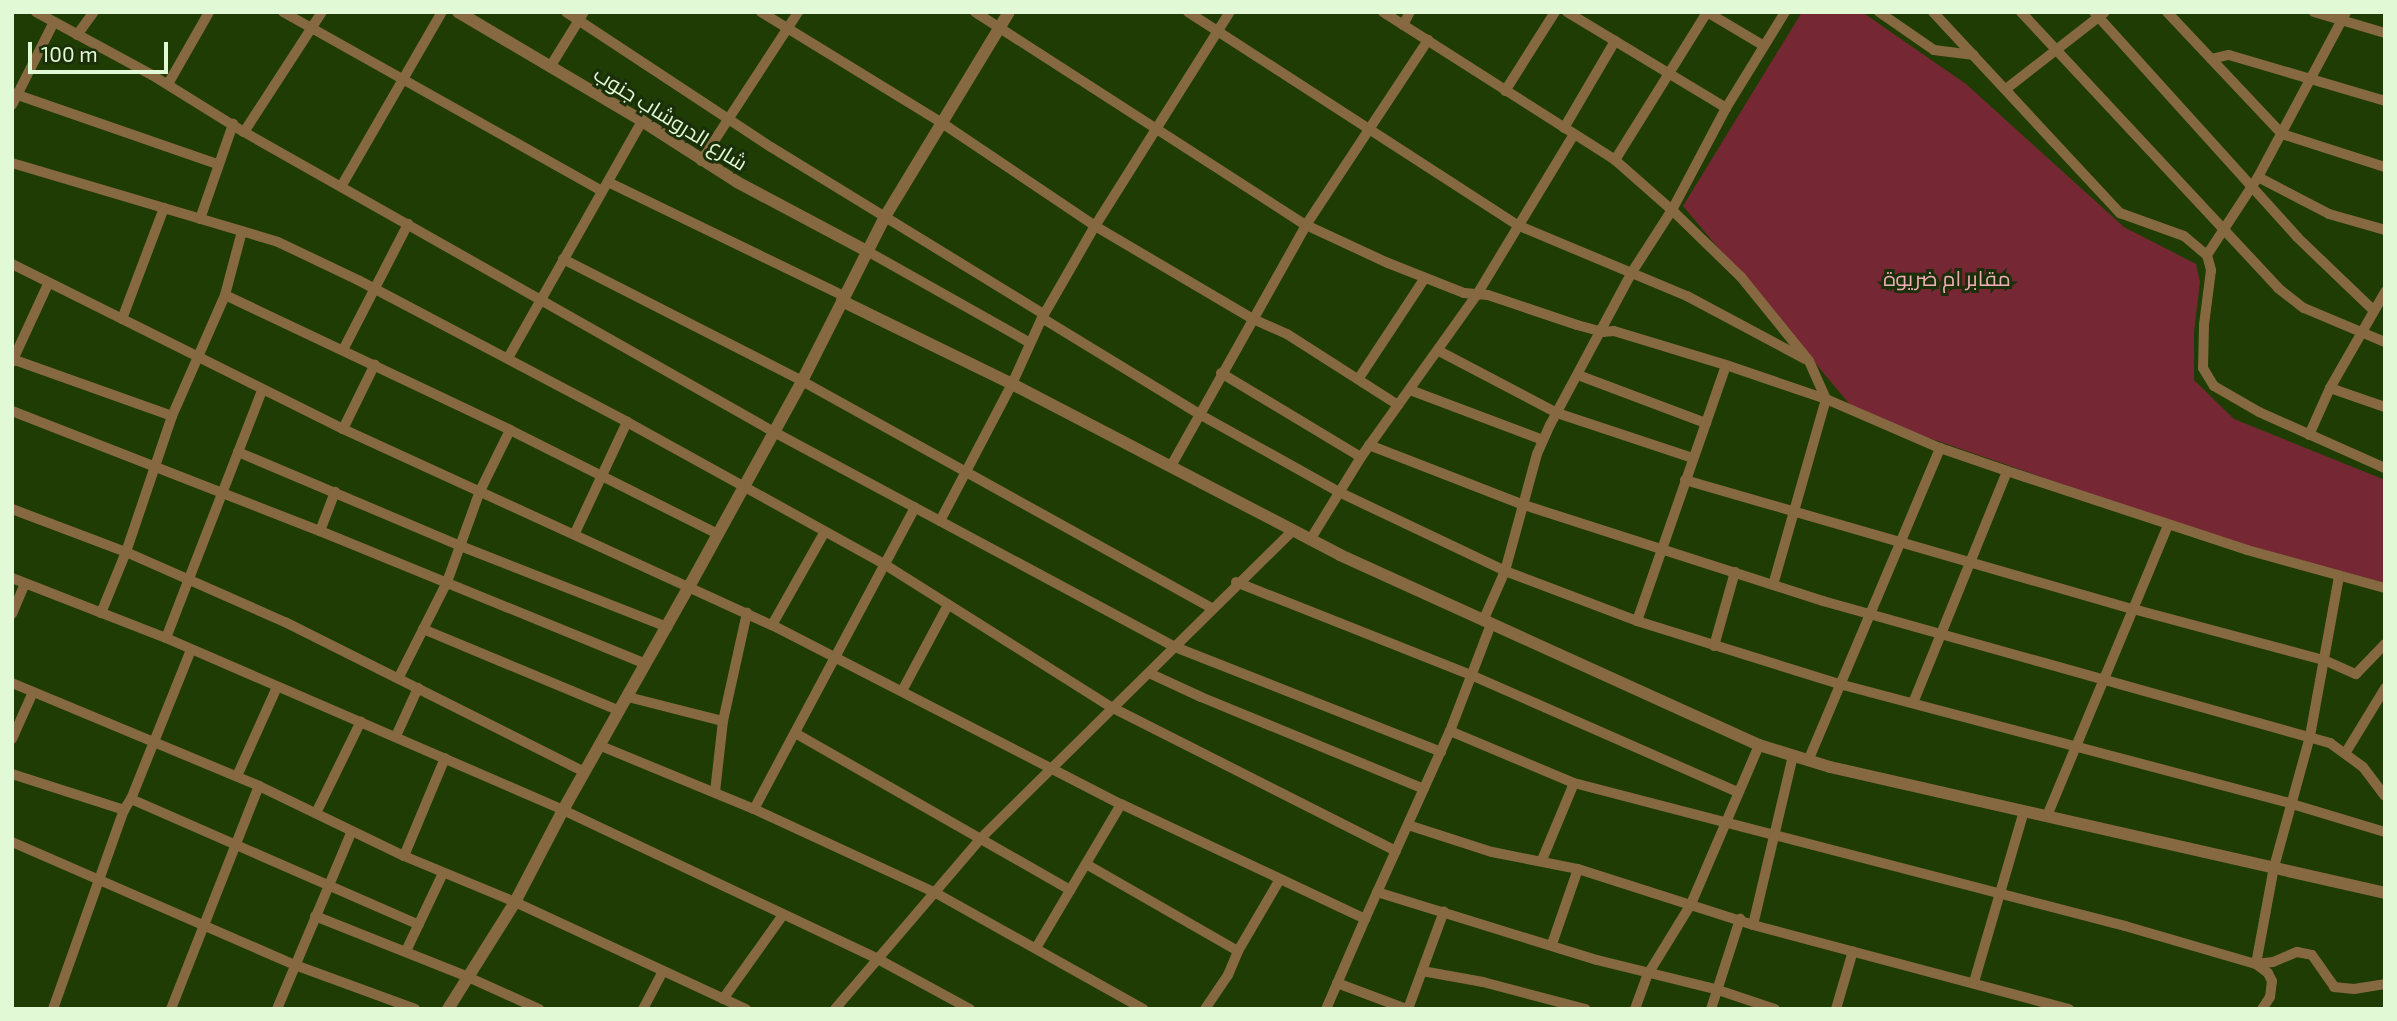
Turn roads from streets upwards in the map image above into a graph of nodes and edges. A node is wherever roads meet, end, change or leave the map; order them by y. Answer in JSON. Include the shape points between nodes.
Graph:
{"nodes":[{"id":1,"x":36,"y":12,"type":"edge"},
{"id":2,"x":93,"y":12,"type":"edge"},
{"id":3,"x":209,"y":12,"type":"edge"},
{"id":4,"x":283,"y":12,"type":"edge"},
{"id":5,"x":322,"y":12,"type":"edge"},
{"id":6,"x":442,"y":12,"type":"edge"},
{"id":7,"x":457,"y":12,"type":"edge"},
{"id":8,"x":566,"y":12,"type":"edge"},
{"id":9,"x":761,"y":12,"type":"edge"},
{"id":10,"x":798,"y":12,"type":"edge"},
{"id":11,"x":975,"y":12,"type":"edge"},
{"id":12,"x":1009,"y":12,"type":"edge"},
{"id":13,"x":1188,"y":12,"type":"edge"},
{"id":14,"x":1230,"y":12,"type":"edge"},
{"id":15,"x":1382,"y":12,"type":"edge"},
{"id":16,"x":1410,"y":12,"type":"edge"},
{"id":17,"x":1555,"y":12,"type":"edge"},
{"id":18,"x":1567,"y":12,"type":"edge"},
{"id":19,"x":1707,"y":12,"type":"edge"},
{"id":20,"x":1785,"y":12,"type":"edge"},
{"id":21,"x":1878,"y":12,"type":"edge"},
{"id":22,"x":1933,"y":12,"type":"edge"},
{"id":23,"x":2021,"y":12,"type":"edge"},
{"id":24,"x":2167,"y":12,"type":"edge"},
{"id":25,"x":2314,"y":12,"type":"edge"},
{"id":26,"x":2099,"y":14,"type":"edge"},
{"id":27,"x":582,"y":16,"type":"edge"},
{"id":28,"x":2344,"y":17,"type":"edge"},
{"id":29,"x":54,"y":22,"type":"junction"},
{"id":30,"x":1403,"y":25,"type":"junction"},
{"id":31,"x":1000,"y":27,"type":"junction"},
{"id":32,"x":312,"y":28,"type":"junction"},
{"id":33,"x":787,"y":29,"type":"junction"},
{"id":34,"x":1218,"y":32,"type":"junction"},
{"id":35,"x":2385,"y":33,"type":"edge"},
{"id":36,"x":76,"y":34,"type":"junction"},
{"id":37,"x":1428,"y":40,"type":"junction"},
{"id":38,"x":1615,"y":41,"type":"junction"},
{"id":39,"x":1765,"y":46,"type":"junction"},
{"id":40,"x":2057,"y":50,"type":"junction"},
{"id":41,"x":1973,"y":55,"type":"junction"},
{"id":42,"x":2211,"y":59,"type":"junction"},
{"id":43,"x":550,"y":67,"type":"junction"},
{"id":44,"x":1669,"y":74,"type":"junction"},
{"id":45,"x":404,"y":78,"type":"junction"},
{"id":46,"x":2309,"y":80,"type":"junction"},
{"id":47,"x":168,"y":84,"type":"junction"},
{"id":48,"x":2006,"y":89,"type":"junction"},
{"id":49,"x":1505,"y":91,"type":"junction"},
{"id":50,"x":14,"y":98,"type":"edge"},
{"id":51,"x":2385,"y":101,"type":"edge"},
{"id":52,"x":1726,"y":108,"type":"junction"},
{"id":53,"x":729,"y":119,"type":"junction"},
{"id":54,"x":642,"y":121,"type":"junction"},
{"id":55,"x":942,"y":123,"type":"junction"},
{"id":56,"x":233,"y":124,"type":"junction"},
{"id":57,"x":1156,"y":128,"type":"junction"},
{"id":58,"x":1564,"y":128,"type":"junction"},
{"id":59,"x":244,"y":132,"type":"junction"},
{"id":60,"x":1370,"y":132,"type":"junction"},
{"id":61,"x":1574,"y":134,"type":"junction"},
{"id":62,"x":2282,"y":134,"type":"junction"},
{"id":63,"x":1615,"y":160,"type":"junction"},
{"id":64,"x":701,"y":161,"type":"junction"},
{"id":65,"x":12,"y":163,"type":"edge"},
{"id":66,"x":217,"y":164,"type":"junction"},
{"id":67,"x":2385,"y":167,"type":"edge"},
{"id":68,"x":2258,"y":177,"type":"junction"},
{"id":69,"x":342,"y":186,"type":"junction"},
{"id":70,"x":605,"y":186,"type":"junction"},
{"id":71,"x":2252,"y":187,"type":"junction"},
{"id":72,"x":164,"y":208,"type":"junction"},
{"id":73,"x":1672,"y":210,"type":"junction"},
{"id":74,"x":886,"y":215,"type":"junction"},
{"id":75,"x":200,"y":219,"type":"junction"},
{"id":76,"x":408,"y":224,"type":"junction"},
{"id":77,"x":1306,"y":225,"type":"junction"},
{"id":78,"x":1517,"y":225,"type":"junction"},
{"id":79,"x":1095,"y":226,"type":"junction"},
{"id":80,"x":243,"y":230,"type":"junction"},
{"id":81,"x":2385,"y":230,"type":"edge"},
{"id":82,"x":2223,"y":231,"type":"junction"},
{"id":83,"x":867,"y":251,"type":"junction"},
{"id":84,"x":2207,"y":255,"type":"junction"},
{"id":85,"x":563,"y":259,"type":"junction"},
{"id":86,"x":12,"y":264,"type":"edge"},
{"id":87,"x":1632,"y":272,"type":"junction"},
{"id":88,"x":1425,"y":278,"type":"junction"},
{"id":89,"x":48,"y":284,"type":"junction"},
{"id":90,"x":373,"y":287,"type":"junction"},
{"id":91,"x":225,"y":295,"type":"junction"},
{"id":92,"x":1476,"y":296,"type":"junction"},
{"id":93,"x":2384,"y":297,"type":"edge"},
{"id":94,"x":843,"y":299,"type":"junction"},
{"id":95,"x":539,"y":300,"type":"junction"},
{"id":96,"x":2373,"y":310,"type":"junction"},
{"id":97,"x":1043,"y":316,"type":"junction"},
{"id":98,"x":122,"y":319,"type":"junction"},
{"id":99,"x":1253,"y":319,"type":"junction"},
{"id":100,"x":1603,"y":331,"type":"junction"},
{"id":101,"x":2361,"y":332,"type":"junction"},
{"id":102,"x":2385,"y":342,"type":"edge"},
{"id":103,"x":1030,"y":343,"type":"junction"},
{"id":104,"x":344,"y":350,"type":"junction"},
{"id":105,"x":1439,"y":351,"type":"junction"},
{"id":106,"x":199,"y":357,"type":"junction"},
{"id":107,"x":508,"y":358,"type":"junction"},
{"id":108,"x":13,"y":360,"type":"edge"},
{"id":109,"x":1809,"y":361,"type":"junction"},
{"id":110,"x":374,"y":364,"type":"junction"},
{"id":111,"x":1726,"y":366,"type":"junction"},
{"id":112,"x":1221,"y":373,"type":"junction"},
{"id":113,"x":1578,"y":375,"type":"junction"},
{"id":114,"x":1359,"y":378,"type":"junction"},
{"id":115,"x":802,"y":381,"type":"junction"},
{"id":116,"x":1012,"y":384,"type":"junction"},
{"id":117,"x":2330,"y":388,"type":"junction"},
{"id":118,"x":1410,"y":390,"type":"junction"},
{"id":119,"x":262,"y":391,"type":"junction"},
{"id":120,"x":1826,"y":399,"type":"junction"},
{"id":121,"x":1398,"y":405,"type":"junction"},
{"id":122,"x":2385,"y":407,"type":"edge"},
{"id":123,"x":12,"y":411,"type":"edge"},
{"id":124,"x":1557,"y":413,"type":"junction"},
{"id":125,"x":1199,"y":414,"type":"junction"},
{"id":126,"x":172,"y":416,"type":"junction"},
{"id":127,"x":627,"y":422,"type":"junction"},
{"id":128,"x":1706,"y":423,"type":"junction"},
{"id":129,"x":343,"y":429,"type":"junction"},
{"id":130,"x":510,"y":430,"type":"junction"},
{"id":131,"x":774,"y":432,"type":"junction"},
{"id":132,"x":2309,"y":435,"type":"junction"},
{"id":133,"x":1543,"y":440,"type":"junction"},
{"id":134,"x":1369,"y":445,"type":"junction"},
{"id":135,"x":1940,"y":448,"type":"junction"},
{"id":136,"x":238,"y":452,"type":"junction"},
{"id":137,"x":1361,"y":457,"type":"junction"},
{"id":138,"x":1693,"y":458,"type":"junction"},
{"id":139,"x":156,"y":465,"type":"junction"},
{"id":140,"x":1171,"y":466,"type":"junction"},
{"id":141,"x":2385,"y":468,"type":"edge"},
{"id":142,"x":968,"y":471,"type":"junction"},
{"id":143,"x":2007,"y":471,"type":"junction"},
{"id":144,"x":601,"y":475,"type":"junction"},
{"id":145,"x":1685,"y":480,"type":"junction"},
{"id":146,"x":744,"y":488,"type":"junction"},
{"id":147,"x":480,"y":491,"type":"junction"},
{"id":148,"x":335,"y":492,"type":"junction"},
{"id":149,"x":222,"y":493,"type":"junction"},
{"id":150,"x":1341,"y":493,"type":"junction"},
{"id":151,"x":1524,"y":505,"type":"junction"},
{"id":152,"x":915,"y":507,"type":"junction"},
{"id":153,"x":12,"y":509,"type":"edge"},
{"id":154,"x":1794,"y":511,"type":"junction"},
{"id":155,"x":940,"y":520,"type":"junction"},
{"id":156,"x":2168,"y":525,"type":"junction"},
{"id":157,"x":320,"y":531,"type":"junction"},
{"id":158,"x":1291,"y":531,"type":"junction"},
{"id":159,"x":575,"y":533,"type":"junction"},
{"id":160,"x":824,"y":533,"type":"junction"},
{"id":161,"x":718,"y":534,"type":"junction"},
{"id":162,"x":1310,"y":540,"type":"junction"},
{"id":163,"x":1903,"y":542,"type":"junction"},
{"id":164,"x":458,"y":545,"type":"junction"},
{"id":165,"x":1661,"y":548,"type":"junction"},
{"id":166,"x":126,"y":552,"type":"junction"},
{"id":167,"x":1969,"y":562,"type":"junction"},
{"id":168,"x":884,"y":564,"type":"junction"},
{"id":169,"x":1505,"y":570,"type":"junction"},
{"id":170,"x":1735,"y":572,"type":"junction"},
{"id":171,"x":2340,"y":576,"type":"junction"},
{"id":172,"x":12,"y":578,"type":"edge"},
{"id":173,"x":190,"y":581,"type":"junction"},
{"id":174,"x":447,"y":582,"type":"junction"},
{"id":175,"x":1236,"y":582,"type":"junction"},
{"id":176,"x":24,"y":584,"type":"junction"},
{"id":177,"x":690,"y":585,"type":"junction"},
{"id":178,"x":1773,"y":585,"type":"junction"},
{"id":179,"x":2385,"y":588,"type":"edge"},
{"id":180,"x":948,"y":605,"type":"junction"},
{"id":181,"x":1212,"y":608,"type":"junction"},
{"id":182,"x":2133,"y":610,"type":"junction"},
{"id":183,"x":101,"y":613,"type":"junction"},
{"id":184,"x":747,"y":613,"type":"junction"},
{"id":185,"x":12,"y":614,"type":"edge"},
{"id":186,"x":1870,"y":615,"type":"junction"},
{"id":187,"x":1637,"y":621,"type":"junction"},
{"id":188,"x":1487,"y":622,"type":"junction"},
{"id":189,"x":772,"y":625,"type":"junction"},
{"id":190,"x":667,"y":627,"type":"junction"},
{"id":191,"x":423,"y":629,"type":"junction"},
{"id":192,"x":1939,"y":634,"type":"junction"},
{"id":193,"x":166,"y":638,"type":"junction"},
{"id":194,"x":2385,"y":644,"type":"edge"},
{"id":195,"x":1714,"y":646,"type":"junction"},
{"id":196,"x":1175,"y":647,"type":"junction"},
{"id":197,"x":191,"y":650,"type":"junction"},
{"id":198,"x":836,"y":656,"type":"junction"},
{"id":199,"x":2324,"y":660,"type":"junction"},
{"id":200,"x":646,"y":664,"type":"junction"},
{"id":201,"x":1149,"y":673,"type":"junction"},
{"id":202,"x":1471,"y":675,"type":"junction"},
{"id":203,"x":399,"y":677,"type":"junction"},
{"id":204,"x":2102,"y":680,"type":"junction"},
{"id":205,"x":12,"y":683,"type":"edge"},
{"id":206,"x":1843,"y":685,"type":"junction"},
{"id":207,"x":276,"y":687,"type":"junction"},
{"id":208,"x":418,"y":688,"type":"junction"},
{"id":209,"x":2385,"y":688,"type":"edge"},
{"id":210,"x":902,"y":691,"type":"junction"},
{"id":211,"x":33,"y":692,"type":"junction"},
{"id":212,"x":628,"y":697,"type":"junction"},
{"id":213,"x":1913,"y":703,"type":"junction"},
{"id":214,"x":1113,"y":708,"type":"junction"},
{"id":215,"x":620,"y":711,"type":"junction"},
{"id":216,"x":361,"y":721,"type":"junction"},
{"id":217,"x":723,"y":721,"type":"junction"},
{"id":218,"x":1450,"y":731,"type":"junction"},
{"id":219,"x":795,"y":733,"type":"junction"},
{"id":220,"x":396,"y":736,"type":"junction"},
{"id":221,"x":2309,"y":736,"type":"junction"},
{"id":222,"x":12,"y":739,"type":"edge"},
{"id":223,"x":154,"y":741,"type":"junction"},
{"id":224,"x":1759,"y":745,"type":"junction"},
{"id":225,"x":601,"y":746,"type":"junction"},
{"id":226,"x":2078,"y":747,"type":"junction"},
{"id":227,"x":1441,"y":752,"type":"junction"},
{"id":228,"x":2346,"y":752,"type":"junction"},
{"id":229,"x":1793,"y":756,"type":"junction"},
{"id":230,"x":444,"y":758,"type":"junction"},
{"id":231,"x":1808,"y":761,"type":"junction"},
{"id":232,"x":1052,"y":769,"type":"junction"},
{"id":233,"x":585,"y":772,"type":"junction"},
{"id":234,"x":12,"y":774,"type":"edge"},
{"id":235,"x":237,"y":776,"type":"junction"},
{"id":236,"x":2381,"y":780,"type":"edge"},
{"id":237,"x":1574,"y":783,"type":"junction"},
{"id":238,"x":259,"y":786,"type":"junction"},
{"id":239,"x":1424,"y":789,"type":"junction"},
{"id":240,"x":715,"y":792,"type":"junction"},
{"id":241,"x":1738,"y":792,"type":"junction"},
{"id":242,"x":2385,"y":796,"type":"edge"},
{"id":243,"x":131,"y":799,"type":"junction"},
{"id":244,"x":1121,"y":804,"type":"junction"},
{"id":245,"x":2292,"y":804,"type":"junction"},
{"id":246,"x":754,"y":809,"type":"junction"},
{"id":247,"x":124,"y":810,"type":"junction"},
{"id":248,"x":563,"y":810,"type":"junction"},
{"id":249,"x":2024,"y":811,"type":"junction"},
{"id":250,"x":316,"y":813,"type":"junction"},
{"id":251,"x":2047,"y":816,"type":"junction"},
{"id":252,"x":1727,"y":823,"type":"junction"},
{"id":253,"x":1408,"y":825,"type":"junction"},
{"id":254,"x":352,"y":831,"type":"junction"},
{"id":255,"x":2385,"y":832,"type":"edge"},
{"id":256,"x":1776,"y":836,"type":"junction"},
{"id":257,"x":981,"y":838,"type":"junction"},
{"id":258,"x":12,"y":842,"type":"edge"},
{"id":259,"x":234,"y":847,"type":"junction"},
{"id":260,"x":1396,"y":851,"type":"junction"},
{"id":261,"x":404,"y":856,"type":"junction"},
{"id":262,"x":1542,"y":860,"type":"junction"},
{"id":263,"x":1086,"y":864,"type":"junction"},
{"id":264,"x":2274,"y":867,"type":"junction"},
{"id":265,"x":1578,"y":869,"type":"junction"},
{"id":266,"x":443,"y":873,"type":"junction"},
{"id":267,"x":99,"y":879,"type":"junction"},
{"id":268,"x":1280,"y":879,"type":"junction"},
{"id":269,"x":328,"y":887,"type":"junction"},
{"id":270,"x":1070,"y":890,"type":"junction"},
{"id":271,"x":934,"y":892,"type":"junction"},
{"id":272,"x":1377,"y":892,"type":"junction"},
{"id":273,"x":2000,"y":893,"type":"junction"},
{"id":274,"x":2385,"y":893,"type":"edge"},
{"id":275,"x":515,"y":902,"type":"junction"},
{"id":276,"x":1690,"y":904,"type":"junction"},
{"id":277,"x":1444,"y":911,"type":"junction"},
{"id":278,"x":783,"y":915,"type":"junction"},
{"id":279,"x":316,"y":916,"type":"junction"},
{"id":280,"x":1365,"y":919,"type":"junction"},
{"id":281,"x":1740,"y":919,"type":"junction"},
{"id":282,"x":419,"y":925,"type":"junction"},
{"id":283,"x":1752,"y":925,"type":"junction"},
{"id":284,"x":203,"y":927,"type":"junction"},
{"id":285,"x":1552,"y":944,"type":"junction"},
{"id":286,"x":1035,"y":948,"type":"junction"},
{"id":287,"x":406,"y":951,"type":"junction"},
{"id":288,"x":1238,"y":951,"type":"junction"},
{"id":289,"x":1853,"y":951,"type":"junction"},
{"id":290,"x":876,"y":958,"type":"junction"},
{"id":291,"x":2256,"y":964,"type":"junction"},
{"id":292,"x":295,"y":965,"type":"junction"},
{"id":293,"x":663,"y":971,"type":"junction"},
{"id":294,"x":1422,"y":971,"type":"junction"},
{"id":295,"x":1648,"y":974,"type":"junction"},
{"id":296,"x":468,"y":977,"type":"junction"},
{"id":297,"x":1974,"y":982,"type":"junction"},
{"id":298,"x":1337,"y":983,"type":"junction"},
{"id":299,"x":2385,"y":984,"type":"edge"},
{"id":300,"x":1714,"y":989,"type":"junction"},
{"id":301,"x":723,"y":999,"type":"junction"},
{"id":302,"x":53,"y":1009,"type":"edge"},
{"id":303,"x":171,"y":1009,"type":"edge"},
{"id":304,"x":277,"y":1009,"type":"edge"},
{"id":305,"x":415,"y":1009,"type":"edge"},
{"id":306,"x":448,"y":1009,"type":"edge"},
{"id":307,"x":539,"y":1009,"type":"edge"},
{"id":308,"x":643,"y":1009,"type":"edge"},
{"id":309,"x":746,"y":1009,"type":"edge"},
{"id":310,"x":835,"y":1009,"type":"edge"},
{"id":311,"x":970,"y":1009,"type":"edge"},
{"id":312,"x":1143,"y":1009,"type":"edge"},
{"id":313,"x":1205,"y":1009,"type":"edge"},
{"id":314,"x":1326,"y":1009,"type":"edge"},
{"id":315,"x":1407,"y":1009,"type":"edge"},
{"id":316,"x":1585,"y":1009,"type":"edge"},
{"id":317,"x":1635,"y":1009,"type":"edge"},
{"id":318,"x":1711,"y":1009,"type":"edge"},
{"id":319,"x":1775,"y":1009,"type":"edge"},
{"id":320,"x":1836,"y":1009,"type":"edge"},
{"id":321,"x":2070,"y":1009,"type":"edge"},
{"id":322,"x":2262,"y":1009,"type":"edge"}],
"edges":[{"from":1,"to":29,"type":"street"},
{"from":2,"to":36,"type":"street"},
{"from":3,"to":47,"type":"street"},
{"from":4,"to":32,"type":"street"},
{"from":5,"to":32,"type":"street"},
{"from":6,"to":45,"type":"street"},
{"from":7,"to":43,"type":"street","name":"شارع الدروشاب جنوب"},
{"from":8,"to":27,"type":"street"},
{"from":9,"to":33,"type":"street"},
{"from":10,"to":33,"type":"street"},
{"from":11,"to":31,"type":"street"},
{"from":12,"to":31,"type":"street"},
{"from":13,"to":34,"type":"street"},
{"from":14,"to":34,"type":"street"},
{"from":15,"to":30,"type":"street"},
{"from":16,"to":30,"type":"street"},
{"from":17,"to":49,"type":"street"},
{"from":18,"to":38,"type":"street"},
{"from":19,"to":39,"type":"street"},
{"from":19,"to":44,"type":"street"},
{"from":20,"to":39,"type":"street"},
{"from":21,"to":41,"type":"street","via":[[1934,50]]},
{"from":22,"to":41,"type":"street"},
{"from":23,"to":40,"type":"street"},
{"from":24,"to":42,"type":"street"},
{"from":25,"to":28,"type":"street"},
{"from":26,"to":40,"type":"street"},
{"from":26,"to":71,"type":"street"},
{"from":27,"to":43,"type":"street"},
{"from":27,"to":53,"type":"street"},
{"from":28,"to":35,"type":"street"},
{"from":28,"to":46,"type":"street"},
{"from":29,"to":36,"type":"street"},
{"from":29,"to":50,"type":"street"},
{"from":30,"to":37,"type":"street"},
{"from":31,"to":55,"type":"street"},
{"from":31,"to":57,"type":"street"},
{"from":32,"to":45,"type":"street"},
{"from":32,"to":59,"type":"street"},
{"from":33,"to":53,"type":"street"},
{"from":33,"to":55,"type":"street"},
{"from":34,"to":57,"type":"street"},
{"from":34,"to":60,"type":"street"},
{"from":36,"to":47,"type":"street"},
{"from":37,"to":49,"type":"street"},
{"from":37,"to":60,"type":"street"},
{"from":38,"to":44,"type":"street"},
{"from":38,"to":58,"type":"street"},
{"from":39,"to":52,"type":"street"},
{"from":40,"to":48,"type":"street"},
{"from":40,"to":82,"type":"street"},
{"from":41,"to":48,"type":"street"},
{"from":42,"to":46,"type":"street","via":[[2226,54]]},
{"from":42,"to":62,"type":"street"},
{"from":43,"to":54,"type":"street","name":"شارع الدروشاب جنوب"},
{"from":44,"to":52,"type":"street"},
{"from":44,"to":63,"type":"street"},
{"from":45,"to":69,"type":"street"},
{"from":45,"to":70,"type":"street"},
{"from":46,"to":51,"type":"street"},
{"from":46,"to":62,"type":"street"},
{"from":47,"to":56,"type":"street"},
{"from":48,"to":84,"type":"street","via":[[2119,213],[2184,236]]},
{"from":49,"to":58,"type":"street"},
{"from":50,"to":66,"type":"street"},
{"from":52,"to":73,"type":"street"},
{"from":53,"to":64,"type":"street"},
{"from":53,"to":74,"type":"street"},
{"from":54,"to":64,"type":"street","name":"شارع الدروشاب جنوب"},
{"from":54,"to":70,"type":"street"},
{"from":55,"to":74,"type":"street"},
{"from":55,"to":79,"type":"street"},
{"from":56,"to":59,"type":"street"},
{"from":56,"to":66,"type":"street"},
{"from":57,"to":77,"type":"street"},
{"from":57,"to":79,"type":"street"},
{"from":58,"to":61,"type":"street"},
{"from":59,"to":69,"type":"street"},
{"from":60,"to":77,"type":"street"},
{"from":60,"to":78,"type":"street"},
{"from":61,"to":63,"type":"street"},
{"from":61,"to":78,"type":"street"},
{"from":62,"to":67,"type":"street"},
{"from":62,"to":68,"type":"street"},
{"from":63,"to":73,"type":"street"},
{"from":64,"to":83,"type":"street","name":"شارع الدروشاب جنوب"},
{"from":65,"to":72,"type":"street"},
{"from":66,"to":75,"type":"street"},
{"from":68,"to":71,"type":"street"},
{"from":68,"to":81,"type":"street","via":[[2329,214]]},
{"from":69,"to":76,"type":"street"},
{"from":70,"to":85,"type":"street"},
{"from":70,"to":94,"type":"street"},
{"from":71,"to":82,"type":"street"},
{"from":71,"to":96,"type":"street"},
{"from":72,"to":75,"type":"street"},
{"from":72,"to":98,"type":"street"},
{"from":73,"to":87,"type":"street"},
{"from":73,"to":109,"type":"street","via":[[1741,277]]},
{"from":74,"to":83,"type":"street"},
{"from":74,"to":97,"type":"street"},
{"from":75,"to":80,"type":"street"},
{"from":76,"to":90,"type":"street"},
{"from":76,"to":95,"type":"street"},
{"from":77,"to":88,"type":"street"},
{"from":77,"to":99,"type":"street"},
{"from":78,"to":87,"type":"street"},
{"from":78,"to":92,"type":"street"},
{"from":79,"to":97,"type":"street"},
{"from":79,"to":99,"type":"street"},
{"from":80,"to":90,"type":"street"},
{"from":80,"to":91,"type":"street"},
{"from":82,"to":84,"type":"street"},
{"from":82,"to":101,"type":"street","via":[[2297,303]]},
{"from":83,"to":94,"type":"street"},
{"from":83,"to":103,"type":"street"},
{"from":84,"to":132,"type":"street","via":[[2211,270],[2204,325],[2206,376],[2224,394]]},
{"from":85,"to":95,"type":"street"},
{"from":85,"to":115,"type":"street"},
{"from":86,"to":89,"type":"street"},
{"from":87,"to":100,"type":"street"},
{"from":87,"to":109,"type":"street","via":[[1696,300]]},
{"from":88,"to":92,"type":"street"},
{"from":88,"to":114,"type":"street"},
{"from":89,"to":98,"type":"street"},
{"from":89,"to":108,"type":"street"},
{"from":90,"to":104,"type":"street"},
{"from":90,"to":107,"type":"street"},
{"from":91,"to":104,"type":"street"},
{"from":91,"to":106,"type":"street"},
{"from":92,"to":100,"type":"street","via":[[1488,295]]},
{"from":92,"to":105,"type":"street"},
{"from":93,"to":96,"type":"street"},
{"from":94,"to":115,"type":"street"},
{"from":94,"to":116,"type":"street"},
{"from":95,"to":107,"type":"street"},
{"from":95,"to":131,"type":"street"},
{"from":96,"to":101,"type":"street"},
{"from":97,"to":103,"type":"street"},
{"from":97,"to":125,"type":"street"},
{"from":98,"to":106,"type":"street"},
{"from":99,"to":112,"type":"street"},
{"from":99,"to":114,"type":"street","via":[[1275,327]]},
{"from":100,"to":111,"type":"street"},
{"from":100,"to":113,"type":"street"},
{"from":101,"to":102,"type":"street"},
{"from":101,"to":117,"type":"street"},
{"from":103,"to":116,"type":"street"},
{"from":104,"to":110,"type":"street"},
{"from":105,"to":118,"type":"street"},
{"from":105,"to":124,"type":"street"},
{"from":106,"to":119,"type":"street"},
{"from":106,"to":126,"type":"street"},
{"from":107,"to":127,"type":"street"},
{"from":108,"to":126,"type":"street"},
{"from":109,"to":120,"type":"street"},
{"from":110,"to":129,"type":"street"},
{"from":110,"to":130,"type":"street"},
{"from":111,"to":120,"type":"street"},
{"from":111,"to":128,"type":"street"},
{"from":112,"to":125,"type":"street"},
{"from":112,"to":137,"type":"street"},
{"from":113,"to":124,"type":"street"},
{"from":113,"to":128,"type":"street"},
{"from":114,"to":121,"type":"street"},
{"from":115,"to":131,"type":"street"},
{"from":115,"to":142,"type":"street"},
{"from":116,"to":140,"type":"street"},
{"from":116,"to":142,"type":"street"},
{"from":117,"to":122,"type":"street"},
{"from":117,"to":132,"type":"street"},
{"from":118,"to":121,"type":"street"},
{"from":118,"to":133,"type":"street"},
{"from":119,"to":129,"type":"street"},
{"from":119,"to":136,"type":"street"},
{"from":120,"to":135,"type":"street"},
{"from":120,"to":154,"type":"street"},
{"from":121,"to":134,"type":"street"},
{"from":123,"to":139,"type":"street"},
{"from":124,"to":133,"type":"street"},
{"from":124,"to":138,"type":"street"},
{"from":125,"to":140,"type":"street"},
{"from":125,"to":150,"type":"street"},
{"from":126,"to":139,"type":"street"},
{"from":127,"to":144,"type":"street"},
{"from":127,"to":146,"type":"street"},
{"from":128,"to":138,"type":"street"},
{"from":129,"to":147,"type":"street"},
{"from":130,"to":144,"type":"street"},
{"from":130,"to":147,"type":"street"},
{"from":131,"to":146,"type":"street"},
{"from":131,"to":152,"type":"street"},
{"from":132,"to":141,"type":"street"},
{"from":133,"to":151,"type":"street"},
{"from":134,"to":137,"type":"street"},
{"from":134,"to":151,"type":"street"},
{"from":135,"to":143,"type":"street"},
{"from":135,"to":163,"type":"street"},
{"from":136,"to":148,"type":"street"},
{"from":136,"to":149,"type":"street"},
{"from":137,"to":150,"type":"street"},
{"from":138,"to":145,"type":"street"},
{"from":139,"to":149,"type":"street"},
{"from":139,"to":166,"type":"street"},
{"from":140,"to":158,"type":"street"},
{"from":142,"to":155,"type":"street"},
{"from":142,"to":181,"type":"street"},
{"from":143,"to":156,"type":"street"},
{"from":143,"to":167,"type":"street"},
{"from":144,"to":159,"type":"street"},
{"from":144,"to":161,"type":"street"},
{"from":145,"to":154,"type":"street"},
{"from":145,"to":165,"type":"street"},
{"from":146,"to":160,"type":"street"},
{"from":146,"to":161,"type":"street"},
{"from":147,"to":159,"type":"street"},
{"from":147,"to":164,"type":"street"},
{"from":148,"to":157,"type":"street"},
{"from":148,"to":164,"type":"street"},
{"from":149,"to":157,"type":"street"},
{"from":149,"to":173,"type":"street"},
{"from":150,"to":162,"type":"street"},
{"from":150,"to":169,"type":"street"},
{"from":151,"to":165,"type":"street"},
{"from":151,"to":169,"type":"street"},
{"from":152,"to":155,"type":"street"},
{"from":152,"to":168,"type":"street"},
{"from":153,"to":166,"type":"street"},
{"from":154,"to":163,"type":"street"},
{"from":154,"to":178,"type":"street"},
{"from":155,"to":196,"type":"street"},
{"from":156,"to":171,"type":"street"},
{"from":156,"to":182,"type":"street"},
{"from":157,"to":174,"type":"street"},
{"from":158,"to":162,"type":"street"},
{"from":158,"to":175,"type":"street"},
{"from":159,"to":177,"type":"street"},
{"from":160,"to":168,"type":"street"},
{"from":160,"to":189,"type":"street"},
{"from":161,"to":177,"type":"street"},
{"from":162,"to":188,"type":"street"},
{"from":163,"to":167,"type":"street"},
{"from":163,"to":186,"type":"street"},
{"from":164,"to":174,"type":"street"},
{"from":164,"to":190,"type":"street"},
{"from":165,"to":170,"type":"street"},
{"from":165,"to":187,"type":"street"},
{"from":166,"to":173,"type":"street"},
{"from":166,"to":183,"type":"street"},
{"from":167,"to":182,"type":"street"},
{"from":167,"to":192,"type":"street"},
{"from":168,"to":180,"type":"street"},
{"from":168,"to":198,"type":"street"},
{"from":169,"to":187,"type":"street"},
{"from":169,"to":188,"type":"street"},
{"from":170,"to":178,"type":"street"},
{"from":170,"to":195,"type":"street"},
{"from":171,"to":179,"type":"street"},
{"from":171,"to":199,"type":"street"},
{"from":172,"to":176,"type":"street"},
{"from":173,"to":193,"type":"street"},
{"from":173,"to":203,"type":"street"},
{"from":174,"to":191,"type":"street"},
{"from":174,"to":200,"type":"street"},
{"from":175,"to":181,"type":"street"},
{"from":175,"to":202,"type":"street"},
{"from":176,"to":183,"type":"street"},
{"from":176,"to":185,"type":"street"},
{"from":177,"to":184,"type":"street"},
{"from":177,"to":190,"type":"street"},
{"from":178,"to":186,"type":"street"},
{"from":180,"to":210,"type":"street"},
{"from":180,"to":214,"type":"street"},
{"from":181,"to":196,"type":"street"},
{"from":182,"to":199,"type":"street"},
{"from":182,"to":204,"type":"street"},
{"from":183,"to":193,"type":"street"},
{"from":184,"to":189,"type":"street"},
{"from":184,"to":217,"type":"street"},
{"from":186,"to":192,"type":"street"},
{"from":186,"to":206,"type":"street"},
{"from":187,"to":195,"type":"street"},
{"from":188,"to":202,"type":"street"},
{"from":188,"to":224,"type":"street"},
{"from":189,"to":198,"type":"street"},
{"from":190,"to":200,"type":"street"},
{"from":191,"to":203,"type":"street"},
{"from":191,"to":215,"type":"street"},
{"from":192,"to":204,"type":"street"},
{"from":192,"to":213,"type":"street"},
{"from":193,"to":197,"type":"street"},
{"from":194,"to":199,"type":"street","via":[[2358,674]]},
{"from":195,"to":206,"type":"street"},
{"from":196,"to":201,"type":"street"},
{"from":196,"to":227,"type":"street"},
{"from":197,"to":207,"type":"street"},
{"from":197,"to":223,"type":"street"},
{"from":198,"to":210,"type":"street"},
{"from":198,"to":219,"type":"street"},
{"from":199,"to":221,"type":"street"},
{"from":200,"to":212,"type":"street"},
{"from":201,"to":214,"type":"street"},
{"from":201,"to":239,"type":"street"},
{"from":202,"to":218,"type":"street"},
{"from":202,"to":241,"type":"street"},
{"from":203,"to":208,"type":"street"},
{"from":204,"to":221,"type":"street"},
{"from":204,"to":226,"type":"street"},
{"from":205,"to":211,"type":"street"},
{"from":206,"to":213,"type":"street"},
{"from":206,"to":231,"type":"street"},
{"from":207,"to":216,"type":"street"},
{"from":207,"to":235,"type":"street"},
{"from":208,"to":220,"type":"street"},
{"from":208,"to":233,"type":"street"},
{"from":209,"to":228,"type":"street"},
{"from":210,"to":232,"type":"street"},
{"from":211,"to":222,"type":"street"},
{"from":211,"to":223,"type":"street"},
{"from":212,"to":215,"type":"street"},
{"from":212,"to":217,"type":"street"},
{"from":213,"to":226,"type":"street"},
{"from":214,"to":232,"type":"street"},
{"from":214,"to":260,"type":"street"},
{"from":215,"to":225,"type":"street"},
{"from":216,"to":220,"type":"street"},
{"from":216,"to":250,"type":"street"},
{"from":217,"to":240,"type":"street"},
{"from":218,"to":227,"type":"street"},
{"from":218,"to":237,"type":"street"},
{"from":219,"to":246,"type":"street"},
{"from":219,"to":257,"type":"street"},
{"from":220,"to":230,"type":"street"},
{"from":221,"to":228,"type":"street"},
{"from":221,"to":245,"type":"street"},
{"from":223,"to":235,"type":"street"},
{"from":223,"to":243,"type":"street"},
{"from":224,"to":229,"type":"street"},
{"from":224,"to":241,"type":"street"},
{"from":225,"to":233,"type":"street"},
{"from":225,"to":240,"type":"street"},
{"from":226,"to":245,"type":"street"},
{"from":226,"to":251,"type":"street"},
{"from":227,"to":239,"type":"street"},
{"from":228,"to":236,"type":"street"},
{"from":229,"to":231,"type":"street"},
{"from":229,"to":256,"type":"street"},
{"from":230,"to":248,"type":"street"},
{"from":230,"to":261,"type":"street"},
{"from":231,"to":249,"type":"street"},
{"from":232,"to":244,"type":"street"},
{"from":232,"to":257,"type":"street"},
{"from":233,"to":248,"type":"street"},
{"from":234,"to":247,"type":"street"},
{"from":235,"to":238,"type":"street"},
{"from":236,"to":242,"type":"street"},
{"from":237,"to":252,"type":"street"},
{"from":237,"to":262,"type":"street"},
{"from":238,"to":250,"type":"street"},
{"from":238,"to":259,"type":"street"},
{"from":239,"to":253,"type":"street"},
{"from":240,"to":246,"type":"street"},
{"from":241,"to":252,"type":"street"},
{"from":243,"to":247,"type":"street"},
{"from":243,"to":259,"type":"street"},
{"from":244,"to":263,"type":"street"},
{"from":244,"to":268,"type":"street"},
{"from":245,"to":255,"type":"street"},
{"from":245,"to":264,"type":"street"},
{"from":246,"to":271,"type":"street"},
{"from":247,"to":267,"type":"street"},
{"from":248,"to":275,"type":"street"},
{"from":248,"to":278,"type":"street"},
{"from":249,"to":251,"type":"street"},
{"from":249,"to":273,"type":"street"},
{"from":250,"to":254,"type":"street"},
{"from":251,"to":264,"type":"street"},
{"from":252,"to":256,"type":"street"},
{"from":252,"to":276,"type":"street"},
{"from":253,"to":260,"type":"street"},
{"from":253,"to":262,"type":"street","via":[[1492,852]]},
{"from":254,"to":261,"type":"street"},
{"from":254,"to":269,"type":"street"},
{"from":256,"to":273,"type":"street"},
{"from":256,"to":283,"type":"street"},
{"from":257,"to":270,"type":"street"},
{"from":257,"to":271,"type":"street"},
{"from":258,"to":267,"type":"street"},
{"from":259,"to":269,"type":"street"},
{"from":259,"to":284,"type":"street"},
{"from":260,"to":272,"type":"street"},
{"from":261,"to":266,"type":"street"},
{"from":262,"to":265,"type":"street"},
{"from":263,"to":270,"type":"street"},
{"from":263,"to":288,"type":"street"},
{"from":264,"to":274,"type":"street"},
{"from":264,"to":291,"type":"street"},
{"from":265,"to":276,"type":"street"},
{"from":265,"to":285,"type":"street"},
{"from":266,"to":275,"type":"street"},
{"from":266,"to":282,"type":"street"},
{"from":267,"to":284,"type":"street"},
{"from":267,"to":302,"type":"street"},
{"from":268,"to":280,"type":"street"},
{"from":268,"to":288,"type":"street"},
{"from":269,"to":279,"type":"street"},
{"from":269,"to":282,"type":"street"},
{"from":270,"to":286,"type":"street"},
{"from":271,"to":286,"type":"street"},
{"from":271,"to":290,"type":"street"},
{"from":272,"to":277,"type":"street"},
{"from":272,"to":280,"type":"street"},
{"from":273,"to":291,"type":"street"},
{"from":273,"to":297,"type":"street"},
{"from":275,"to":293,"type":"street"},
{"from":275,"to":296,"type":"street"},
{"from":276,"to":281,"type":"street"},
{"from":276,"to":295,"type":"street"},
{"from":277,"to":285,"type":"street"},
{"from":277,"to":294,"type":"street"},
{"from":278,"to":290,"type":"street"},
{"from":278,"to":301,"type":"street"},
{"from":279,"to":287,"type":"street"},
{"from":279,"to":292,"type":"street"},
{"from":280,"to":298,"type":"street"},
{"from":281,"to":283,"type":"street"},
{"from":281,"to":300,"type":"street"},
{"from":282,"to":287,"type":"street"},
{"from":283,"to":289,"type":"street"},
{"from":284,"to":292,"type":"street"},
{"from":284,"to":303,"type":"street"},
{"from":285,"to":295,"type":"street"},
{"from":286,"to":312,"type":"street"},
{"from":287,"to":296,"type":"street"},
{"from":288,"to":313,"type":"street"},
{"from":289,"to":297,"type":"street"},
{"from":289,"to":320,"type":"street"},
{"from":290,"to":310,"type":"street"},
{"from":290,"to":311,"type":"street"},
{"from":291,"to":299,"type":"street","via":[[2297,952],[2312,955],[2334,987]]},
{"from":291,"to":322,"type":"street","via":[[2272,981]]},
{"from":292,"to":304,"type":"street"},
{"from":292,"to":305,"type":"street"},
{"from":293,"to":301,"type":"street"},
{"from":293,"to":308,"type":"street"},
{"from":294,"to":315,"type":"street"},
{"from":294,"to":316,"type":"street"},
{"from":295,"to":300,"type":"street"},
{"from":295,"to":317,"type":"street"},
{"from":296,"to":306,"type":"street"},
{"from":296,"to":307,"type":"street"},
{"from":297,"to":321,"type":"street"},
{"from":298,"to":314,"type":"street"},
{"from":298,"to":315,"type":"street"},
{"from":300,"to":318,"type":"street"},
{"from":300,"to":319,"type":"street"},
{"from":301,"to":309,"type":"street"}]}
